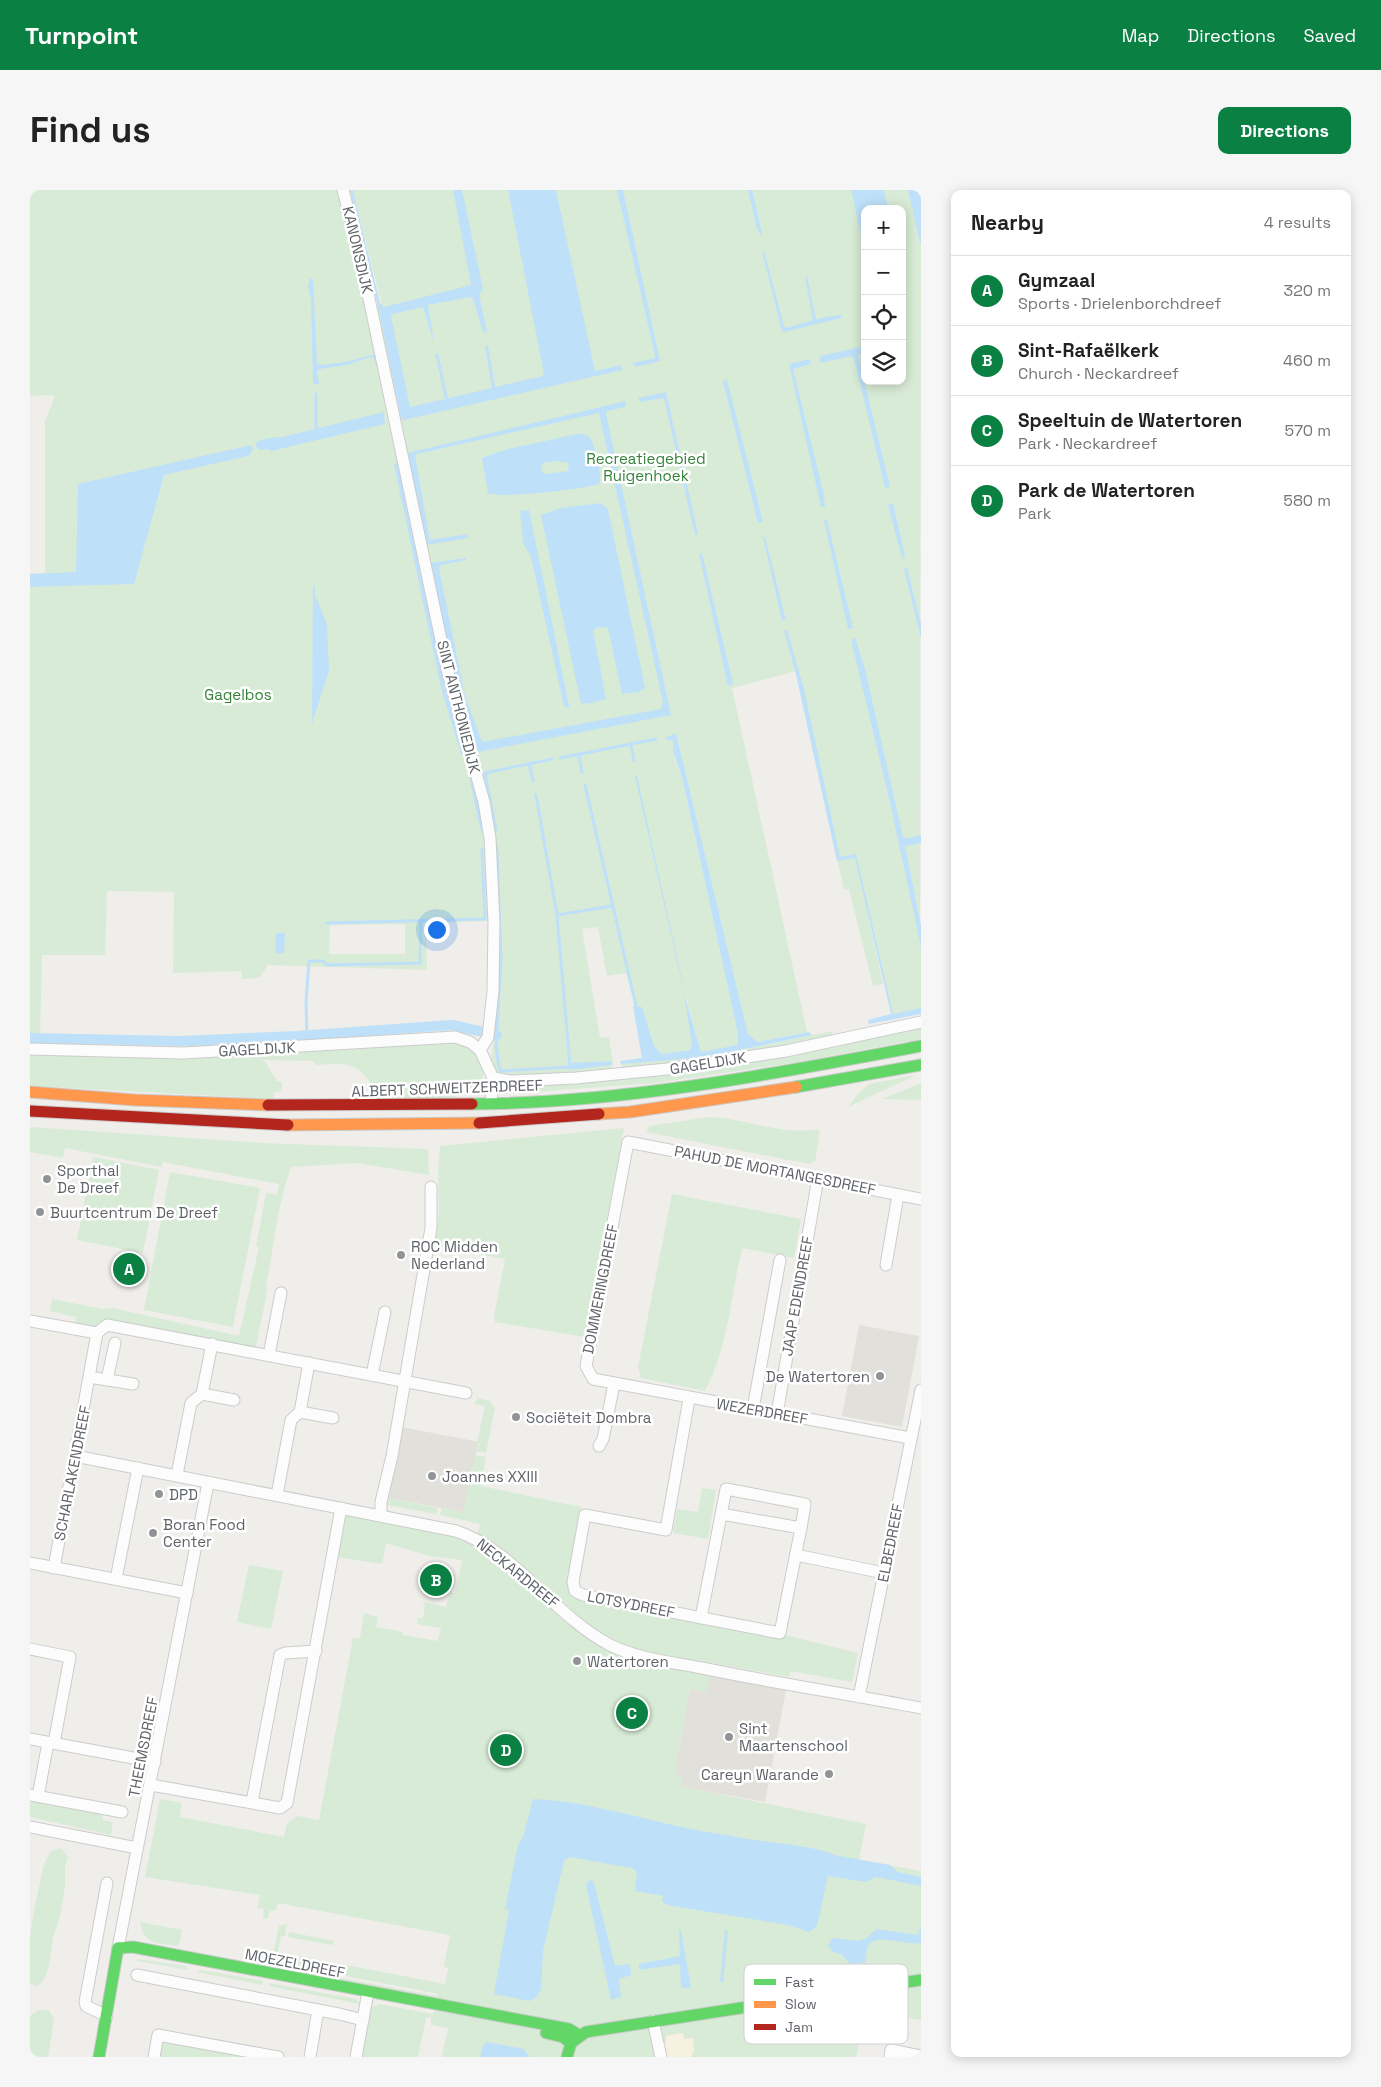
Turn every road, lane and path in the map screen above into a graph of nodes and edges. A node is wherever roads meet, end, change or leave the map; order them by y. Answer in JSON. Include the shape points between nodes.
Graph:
{"nodes":[{"id":1,"x":344,"y":190,"type":"edge"},
{"id":2,"x":371,"y":310,"type":"joint"},
{"id":3,"x":921,"y":1022,"type":"edge"},
{"id":4,"x":921,"y":1046,"type":"edge"},
{"id":5,"x":30,"y":1049,"type":"edge"},
{"id":6,"x":480,"y":1050,"type":"junction"},
{"id":7,"x":921,"y":1065,"type":"edge"},
{"id":8,"x":493,"y":1078,"type":"junction"},
{"id":9,"x":30,"y":1092,"type":"edge"},
{"id":10,"x":491,"y":1104,"type":"junction"},
{"id":11,"x":30,"y":1111,"type":"edge"},
{"id":12,"x":628,"y":1142,"type":"joint"},
{"id":13,"x":818,"y":1178,"type":"junction"},
{"id":14,"x":431,"y":1187,"type":"dead end"},
{"id":15,"x":898,"y":1194,"type":"junction"},
{"id":16,"x":921,"y":1199,"type":"edge"},
{"id":17,"x":780,"y":1260,"type":"dead end"},
{"id":18,"x":886,"y":1265,"type":"dead end"},
{"id":19,"x":282,"y":1293,"type":"dead end"},
{"id":20,"x":385,"y":1312,"type":"dead end"},
{"id":21,"x":30,"y":1321,"type":"edge"},
{"id":22,"x":97,"y":1333,"type":"junction"},
{"id":23,"x":115,"y":1343,"type":"dead end"},
{"id":24,"x":212,"y":1344,"type":"junction"},
{"id":25,"x":269,"y":1355,"type":"junction"},
{"id":26,"x":310,"y":1363,"type":"junction"},
{"id":27,"x":372,"y":1375,"type":"junction"},
{"id":28,"x":89,"y":1377,"type":"junction"},
{"id":29,"x":107,"y":1380,"type":"junction"},
{"id":30,"x":405,"y":1380,"type":"junction"},
{"id":31,"x":133,"y":1384,"type":"dead end"},
{"id":32,"x":614,"y":1384,"type":"junction"},
{"id":33,"x":921,"y":1390,"type":"edge"},
{"id":34,"x":466,"y":1393,"type":"dead end"},
{"id":35,"x":202,"y":1394,"type":"junction"},
{"id":36,"x":689,"y":1399,"type":"junction"},
{"id":37,"x":234,"y":1400,"type":"dead end"},
{"id":38,"x":753,"y":1409,"type":"junction"},
{"id":39,"x":300,"y":1412,"type":"junction"},
{"id":40,"x":777,"y":1414,"type":"junction"},
{"id":41,"x":333,"y":1418,"type":"dead end"},
{"id":42,"x":910,"y":1438,"type":"junction"},
{"id":43,"x":599,"y":1446,"type":"dead end"},
{"id":44,"x":75,"y":1456,"type":"junction"},
{"id":45,"x":138,"y":1468,"type":"junction"},
{"id":46,"x":176,"y":1474,"type":"junction"},
{"id":47,"x":208,"y":1483,"type":"junction"},
{"id":48,"x":277,"y":1495,"type":"junction"},
{"id":49,"x":341,"y":1508,"type":"junction"},
{"id":50,"x":721,"y":1514,"type":"junction"},
{"id":51,"x":381,"y":1516,"type":"junction"},
{"id":52,"x":801,"y":1528,"type":"junction"},
{"id":53,"x":796,"y":1555,"type":"junction"},
{"id":54,"x":30,"y":1564,"type":"edge"},
{"id":55,"x":54,"y":1568,"type":"junction"},
{"id":56,"x":884,"y":1573,"type":"junction"},
{"id":57,"x":116,"y":1579,"type":"junction"},
{"id":58,"x":187,"y":1593,"type":"junction"},
{"id":59,"x":701,"y":1618,"type":"junction"},
{"id":60,"x":30,"y":1650,"type":"edge"},
{"id":61,"x":316,"y":1651,"type":"junction"},
{"id":62,"x":859,"y":1697,"type":"junction"},
{"id":63,"x":921,"y":1708,"type":"edge"},
{"id":64,"x":30,"y":1739,"type":"edge"},
{"id":65,"x":51,"y":1743,"type":"junction"},
{"id":66,"x":156,"y":1762,"type":"junction"},
{"id":67,"x":151,"y":1785,"type":"junction"},
{"id":68,"x":34,"y":1796,"type":"edge"},
{"id":69,"x":252,"y":1802,"type":"junction"},
{"id":70,"x":122,"y":1812,"type":"dead end"},
{"id":71,"x":30,"y":1827,"type":"edge"},
{"id":72,"x":137,"y":1848,"type":"junction"},
{"id":73,"x":107,"y":1883,"type":"dead end"},
{"id":74,"x":118,"y":1948,"type":"junction"},
{"id":75,"x":137,"y":1975,"type":"dead end"},
{"id":76,"x":921,"y":1980,"type":"edge"},
{"id":77,"x":908,"y":1982,"type":"edge"},
{"id":78,"x":367,"y":1996,"type":"junction"},
{"id":79,"x":744,"y":2007,"type":"edge"},
{"id":80,"x":318,"y":2010,"type":"junction"},
{"id":81,"x":107,"y":2016,"type":"junction"},
{"id":82,"x":363,"y":2020,"type":"junction"},
{"id":83,"x":653,"y":2021,"type":"junction"},
{"id":84,"x":575,"y":2039,"type":"junction"},
{"id":85,"x":921,"y":2056,"type":"edge"},
{"id":86,"x":99,"y":2057,"type":"edge"},
{"id":87,"x":154,"y":2057,"type":"edge"},
{"id":88,"x":278,"y":2057,"type":"edge"},
{"id":89,"x":310,"y":2057,"type":"edge"},
{"id":90,"x":356,"y":2057,"type":"edge"},
{"id":91,"x":568,"y":2057,"type":"edge"},
{"id":92,"x":661,"y":2057,"type":"edge"},
{"id":93,"x":890,"y":2057,"type":"edge"}],
"edges":[{"from":1,"to":2,"type":"street","name":"KANONSDIJK"},
{"from":2,"to":6,"type":"street","name":"SINT ANTHONIEDIJK","via":[[448,673],[484,802],[490,838],[493,991],[488,1037]]},
{"from":3,"to":8,"type":"street","name":"GAGELDIJK","via":[[786,1050],[668,1069],[511,1081]]},
{"from":4,"to":10,"type":"main road","name":"ALBERT SCHWEITZERDREEF","via":[[747,1078],[628,1094]]},
{"from":5,"to":6,"type":"street","name":"GAGELDIJK","via":[[183,1053],[454,1037],[470,1042]]},
{"from":6,"to":8,"type":"street"},
{"from":7,"to":11,"type":"main road","via":[[771,1092],[630,1112],[491,1123],[300,1126]]},
{"from":8,"to":10,"type":"street"},
{"from":9,"to":10,"type":"main road","name":"ALBERT SCHWEITZERDREEF","via":[[135,1100],[305,1106]]},
{"from":12,"to":13,"type":"street","name":"PAHUD DE MORTANGESDREEF"},
{"from":12,"to":32,"type":"street","name":"DOMMERINGDREEF","via":[[586,1366],[593,1380]]},
{"from":13,"to":15,"type":"street","name":"PAHUD DE MORTANGESDREEF"},
{"from":13,"to":40,"type":"street","name":"JAAP EDENDREEF"},
{"from":14,"to":30,"type":"street","via":[[431,1228]]},
{"from":15,"to":16,"type":"street","name":"PAHUD DE MORTANGESDREEF"},
{"from":15,"to":18,"type":"street"},
{"from":17,"to":38,"type":"street","name":"JAAP EDENDREEF"},
{"from":19,"to":25,"type":"street"},
{"from":20,"to":27,"type":"street"},
{"from":21,"to":22,"type":"street"},
{"from":22,"to":24,"type":"street","via":[[107,1325]]},
{"from":22,"to":28,"type":"street","name":"SCHARLAKENDREEF"},
{"from":23,"to":29,"type":"street"},
{"from":24,"to":25,"type":"street"},
{"from":24,"to":35,"type":"street"},
{"from":25,"to":26,"type":"street"},
{"from":26,"to":27,"type":"street"},
{"from":26,"to":39,"type":"street"},
{"from":27,"to":30,"type":"street"},
{"from":28,"to":29,"type":"street"},
{"from":28,"to":44,"type":"street","name":"SCHARLAKENDREEF"},
{"from":29,"to":31,"type":"street"},
{"from":30,"to":34,"type":"street"},
{"from":30,"to":51,"type":"street","via":[[392,1456],[380,1502]]},
{"from":32,"to":36,"type":"street","name":"WEZERDREEF"},
{"from":32,"to":43,"type":"street"},
{"from":33,"to":42,"type":"street","name":"ELBEDREEF"},
{"from":35,"to":37,"type":"street"},
{"from":35,"to":46,"type":"street","via":[[191,1403]]},
{"from":36,"to":38,"type":"street","name":"WEZERDREEF"},
{"from":36,"to":59,"type":"street","name":"LOTSYDREEF","via":[[666,1530],[585,1515],[574,1587],[583,1595]]},
{"from":38,"to":40,"type":"street","name":"WEZERDREEF"},
{"from":39,"to":41,"type":"street"},
{"from":39,"to":48,"type":"street","via":[[291,1420]]},
{"from":40,"to":42,"type":"street","name":"WEZERDREEF"},
{"from":42,"to":56,"type":"street","name":"ELBEDREEF"},
{"from":44,"to":45,"type":"street","name":"NECKARDREEF"},
{"from":44,"to":55,"type":"street","name":"SCHARLAKENDREEF"},
{"from":45,"to":46,"type":"street","name":"NECKARDREEF"},
{"from":45,"to":57,"type":"street"},
{"from":46,"to":47,"type":"street","name":"NECKARDREEF"},
{"from":47,"to":48,"type":"street","name":"NECKARDREEF"},
{"from":47,"to":58,"type":"street","name":"THEEMSDREEF"},
{"from":48,"to":49,"type":"street","name":"NECKARDREEF"},
{"from":49,"to":51,"type":"street","name":"NECKARDREEF"},
{"from":49,"to":61,"type":"street"},
{"from":50,"to":52,"type":"street"},
{"from":50,"to":52,"type":"street","name":"LOTSYDREEF","via":[[726,1490],[805,1504]]},
{"from":50,"to":59,"type":"street"},
{"from":51,"to":62,"type":"street","name":"NECKARDREEF","via":[[456,1531],[474,1538],[587,1630],[627,1652]]},
{"from":52,"to":53,"type":"street","name":"LOTSYDREEF"},
{"from":53,"to":56,"type":"street"},
{"from":53,"to":59,"type":"street","name":"LOTSYDREEF","via":[[780,1633]]},
{"from":54,"to":55,"type":"street"},
{"from":55,"to":57,"type":"street"},
{"from":56,"to":62,"type":"street","name":"ELBEDREEF"},
{"from":57,"to":58,"type":"street"},
{"from":58,"to":66,"type":"street","name":"THEEMSDREEF"},
{"from":60,"to":65,"type":"street","via":[[70,1657]]},
{"from":61,"to":69,"type":"street","via":[[280,1655]]},
{"from":61,"to":69,"type":"street","via":[[289,1798],[280,1808]]},
{"from":62,"to":63,"type":"street","name":"NECKARDREEF"},
{"from":64,"to":65,"type":"street"},
{"from":65,"to":66,"type":"street"},
{"from":65,"to":68,"type":"street"},
{"from":66,"to":67,"type":"street","name":"THEEMSDREEF"},
{"from":67,"to":69,"type":"street"},
{"from":67,"to":72,"type":"street","name":"THEEMSDREEF"},
{"from":68,"to":70,"type":"street"},
{"from":71,"to":72,"type":"street"},
{"from":72,"to":74,"type":"street","name":"THEEMSDREEF"},
{"from":73,"to":81,"type":"street","via":[[85,2002],[86,2006]]},
{"from":74,"to":78,"type":"main road","name":"MOEZELDREEF","via":[[133,1947]]},
{"from":74,"to":81,"type":"main road","name":"THEEMSDREEF"},
{"from":75,"to":80,"type":"street"},
{"from":76,"to":77,"type":"main road"},
{"from":78,"to":82,"type":"street"},
{"from":78,"to":84,"type":"main road","name":"MOEZELDREEF"},
{"from":79,"to":83,"type":"main road"},
{"from":80,"to":82,"type":"street"},
{"from":80,"to":89,"type":"street"},
{"from":81,"to":86,"type":"main road","name":"THEEMSDREEF"},
{"from":82,"to":90,"type":"street"},
{"from":83,"to":84,"type":"main road"},
{"from":83,"to":92,"type":"street"},
{"from":84,"to":91,"type":"main road"},
{"from":85,"to":93,"type":"street","via":[[891,2050]]},
{"from":87,"to":88,"type":"street","via":[[158,2035]]}]}
